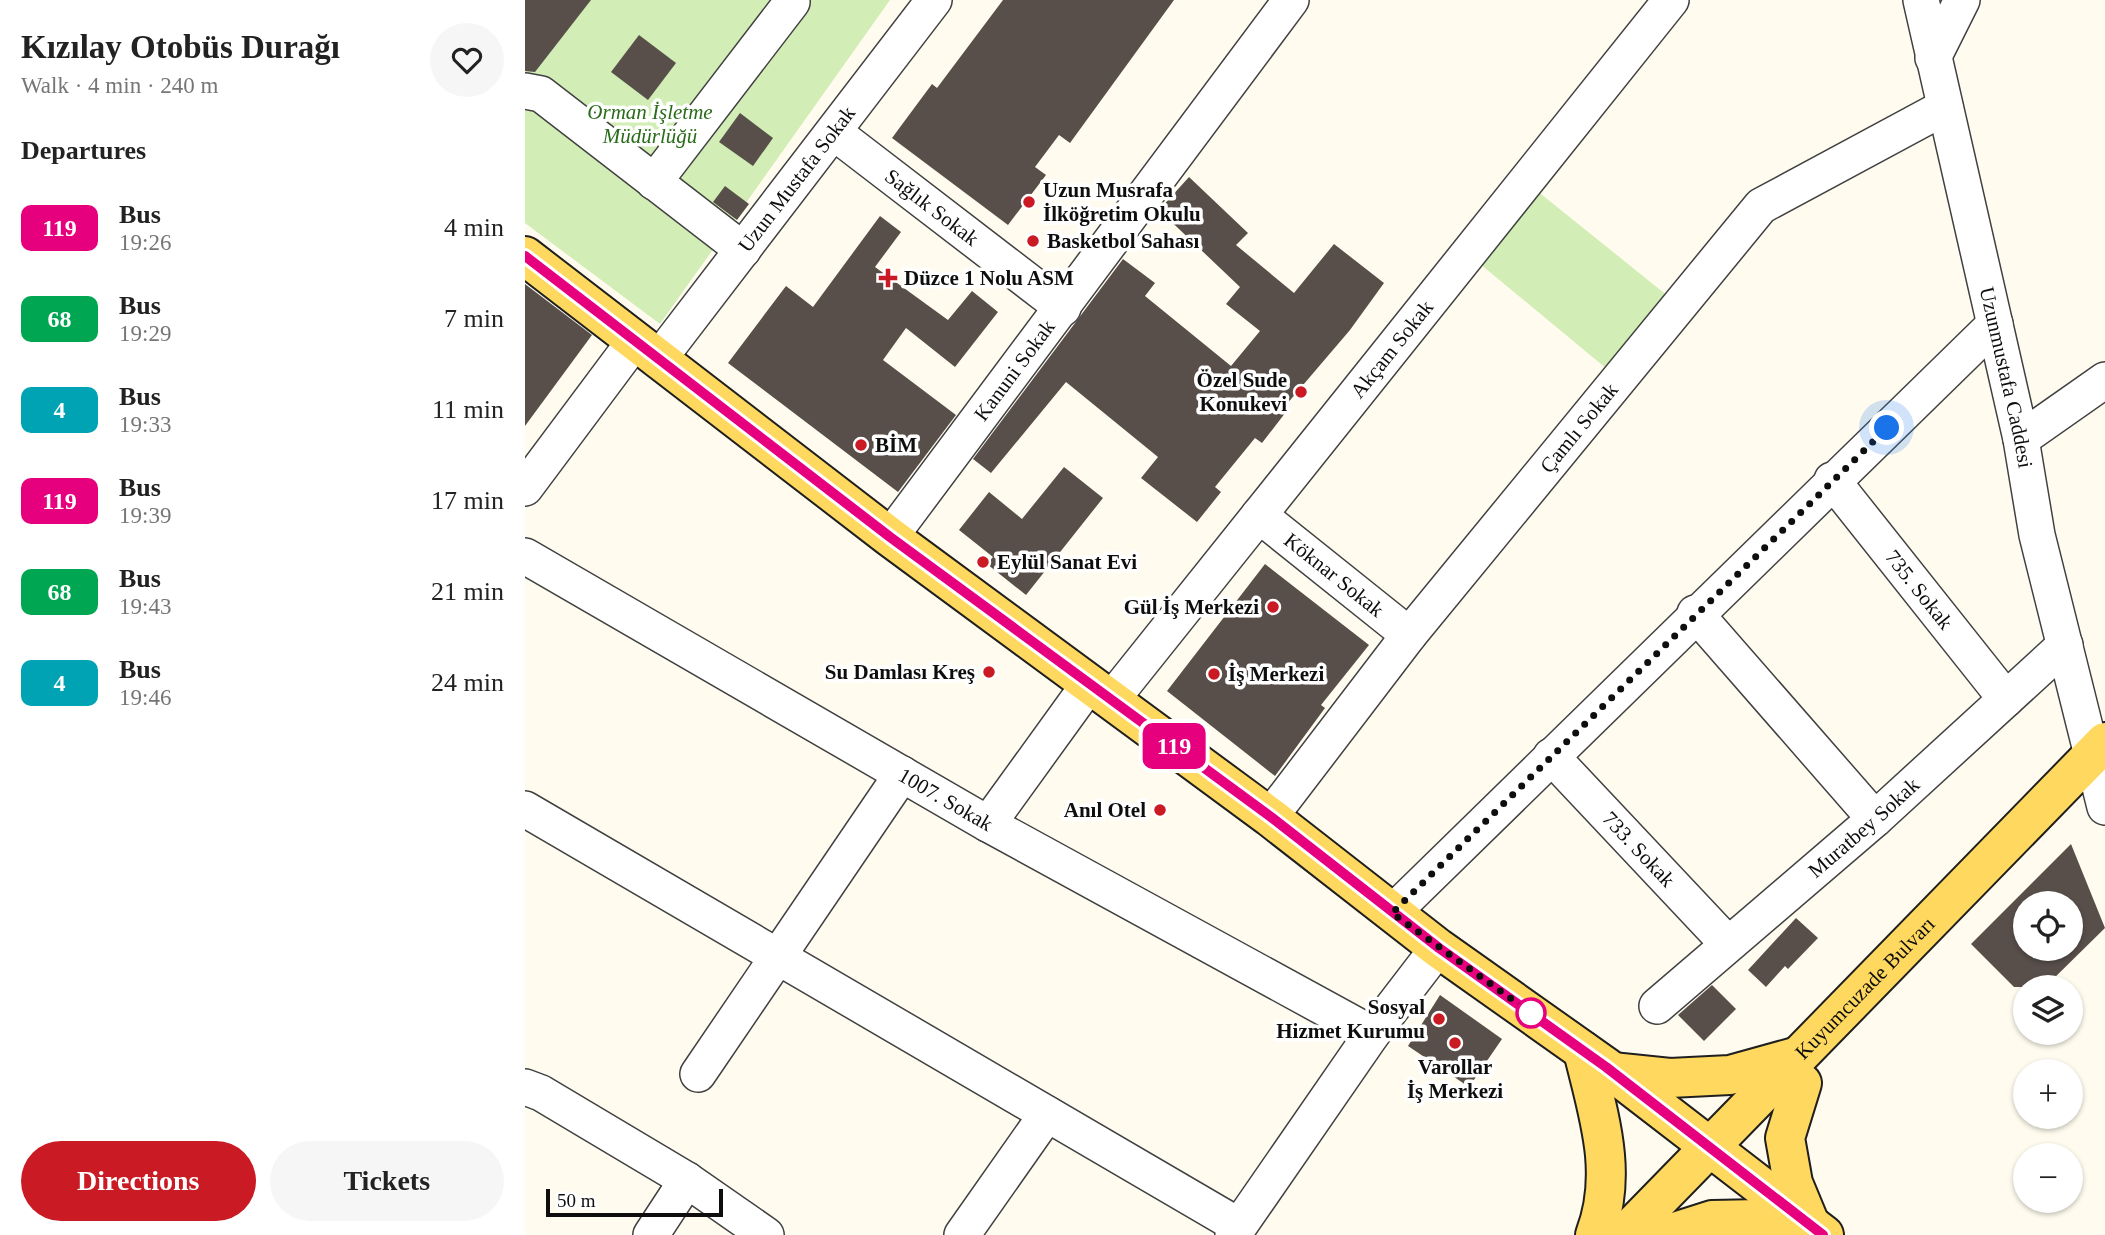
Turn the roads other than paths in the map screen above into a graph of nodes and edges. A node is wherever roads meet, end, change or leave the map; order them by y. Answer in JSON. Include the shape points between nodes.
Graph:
{"nodes":[{"id":1,"x":934,"y":0,"type":"edge"},
{"id":2,"x":1291,"y":0,"type":"edge"},
{"id":3,"x":1671,"y":0,"type":"edge"},
{"id":4,"x":1921,"y":0,"type":"edge"},
{"id":5,"x":1962,"y":0,"type":"edge"},
{"id":6,"x":792,"y":2,"type":"dead end"},
{"id":7,"x":1933,"y":58,"type":"junction"},
{"id":8,"x":525,"y":91,"type":"edge"},
{"id":9,"x":1945,"y":107,"type":"junction"},
{"id":10,"x":835,"y":132,"type":"junction"},
{"id":11,"x":654,"y":182,"type":"junction"},
{"id":12,"x":743,"y":250,"type":"junction"},
{"id":13,"x":525,"y":256,"type":"edge"},
{"id":14,"x":1063,"y":309,"type":"junction"},
{"id":15,"x":1995,"y":324,"type":"junction"},
{"id":16,"x":646,"y":351,"type":"junction"},
{"id":17,"x":2105,"y":380,"type":"edge"},
{"id":18,"x":2021,"y":439,"type":"junction"},
{"id":19,"x":1832,"y":480,"type":"junction"},
{"id":20,"x":525,"y":488,"type":"edge"},
{"id":21,"x":1259,"y":515,"type":"junction"},
{"id":22,"x":890,"y":537,"type":"junction"},
{"id":23,"x":525,"y":556,"type":"edge"},
{"id":24,"x":1695,"y":614,"type":"junction"},
{"id":25,"x":1409,"y":635,"type":"junction"},
{"id":26,"x":2065,"y":645,"type":"junction"},
{"id":27,"x":1101,"y":691,"type":"junction"},
{"id":28,"x":2006,"y":699,"type":"junction"},
{"id":29,"x":1551,"y":756,"type":"junction"},
{"id":30,"x":2102,"y":770,"type":"edge"},
{"id":31,"x":902,"y":774,"type":"junction"},
{"id":32,"x":525,"y":809,"type":"edge"},
{"id":33,"x":1271,"y":817,"type":"junction"},
{"id":34,"x":1875,"y":819,"type":"junction"},
{"id":35,"x":988,"y":824,"type":"junction"},
{"id":36,"x":1392,"y":913,"type":"junction"},
{"id":37,"x":1727,"y":943,"type":"junction"},
{"id":38,"x":1439,"y":948,"type":"junction"},
{"id":39,"x":778,"y":957,"type":"junction"},
{"id":40,"x":1657,"y":1006,"type":"dead end"},
{"id":41,"x":1372,"y":1034,"type":"junction"},
{"id":42,"x":1598,"y":1061,"type":"junction"},
{"id":43,"x":1800,"y":1070,"type":"junction"},
{"id":44,"x":698,"y":1074,"type":"dead end"},
{"id":45,"x":525,"y":1087,"type":"edge"},
{"id":46,"x":1047,"y":1114,"type":"junction"},
{"id":47,"x":1718,"y":1154,"type":"junction"},
{"id":48,"x":687,"y":1180,"type":"junction"},
{"id":49,"x":1236,"y":1231,"type":"edge"},
{"id":50,"x":1811,"y":1231,"type":"edge"},
{"id":51,"x":651,"y":1235,"type":"edge"},
{"id":52,"x":766,"y":1235,"type":"edge"},
{"id":53,"x":962,"y":1235,"type":"edge"},
{"id":54,"x":1595,"y":1235,"type":"edge"},
{"id":55,"x":1624,"y":1235,"type":"edge"},
{"id":56,"x":1656,"y":1235,"type":"edge"},
{"id":57,"x":1665,"y":1235,"type":"edge"}],
"edges":[{"from":1,"to":10,"type":"street","name":"Uzun Mustafa Sokak"},
{"from":2,"to":14,"type":"street","name":"Kanuni Sokak"},
{"from":3,"to":21,"type":"street","name":"Akçam Sokak"},
{"from":4,"to":7,"type":"street","name":"Uzunmustafa Caddesi"},
{"from":5,"to":7,"type":"street"},
{"from":6,"to":11,"type":"street"},
{"from":7,"to":9,"type":"street","name":"Uzunmustafa Caddesi"},
{"from":8,"to":11,"type":"street","via":[[541,94]]},
{"from":9,"to":15,"type":"street","name":"Uzunmustafa Caddesi"},
{"from":9,"to":25,"type":"street","name":"Çamlı Sokak","via":[[1761,206]]},
{"from":10,"to":12,"type":"street","name":"Uzun Mustafa Sokak"},
{"from":10,"to":14,"type":"street","name":"Sağlık Sokak"},
{"from":11,"to":12,"type":"street"},
{"from":12,"to":16,"type":"street","name":"Uzun Mustafa Sokak"},
{"from":13,"to":16,"type":"main road"},
{"from":14,"to":22,"type":"street","name":"Kanuni Sokak"},
{"from":15,"to":18,"type":"street","name":"Uzunmustafa Caddesi"},
{"from":15,"to":19,"type":"street"},
{"from":16,"to":20,"type":"street","name":"Uzun Mustafa Sokak"},
{"from":16,"to":22,"type":"main road"},
{"from":17,"to":18,"type":"street"},
{"from":18,"to":26,"type":"street","name":"Uzunmustafa Caddesi"},
{"from":19,"to":24,"type":"street"},
{"from":19,"to":28,"type":"street","name":"735. Sokak"},
{"from":21,"to":25,"type":"street","name":"Köknar Sokak"},
{"from":21,"to":27,"type":"street","name":"Akçam Sokak"},
{"from":22,"to":27,"type":"main road"},
{"from":23,"to":31,"type":"street","name":"1007. Sokak"},
{"from":24,"to":29,"type":"street"},
{"from":24,"to":34,"type":"street"},
{"from":25,"to":33,"type":"street","name":"Çamlı Sokak"},
{"from":26,"to":28,"type":"street","name":"Muratbey Sokak"},
{"from":26,"to":30,"type":"street","name":"Uzunmustafa Caddesi"},
{"from":27,"to":33,"type":"main road"},
{"from":27,"to":35,"type":"street","name":"Akçam Sokak"},
{"from":28,"to":34,"type":"street","name":"Muratbey Sokak"},
{"from":29,"to":36,"type":"street"},
{"from":29,"to":37,"type":"street","name":"733. Sokak"},
{"from":30,"to":43,"type":"main road","name":"Kuyumcuzade Bulvarı"},
{"from":31,"to":35,"type":"street","name":"1007. Sokak"},
{"from":31,"to":39,"type":"street"},
{"from":32,"to":39,"type":"street"},
{"from":33,"to":36,"type":"main road"},
{"from":34,"to":37,"type":"street","name":"Muratbey Sokak"},
{"from":35,"to":41,"type":"street","name":"1007. Sokak"},
{"from":36,"to":38,"type":"main road"},
{"from":37,"to":40,"type":"street","name":"Muratbey Sokak"},
{"from":38,"to":41,"type":"street"},
{"from":38,"to":42,"type":"main road"},
{"from":39,"to":44,"type":"street"},
{"from":39,"to":46,"type":"street"},
{"from":41,"to":49,"type":"street"},
{"from":42,"to":43,"type":"main road","via":[[1670,1078]]},
{"from":42,"to":47,"type":"main road"},
{"from":42,"to":54,"type":"main road","via":[[1598,1113],[1609,1179]]},
{"from":43,"to":47,"type":"main road","name":"Kuyumcuzade Bulvarı"},
{"from":43,"to":50,"type":"main road","via":[[1785,1138],[1793,1183]]},
{"from":45,"to":48,"type":"street"},
{"from":46,"to":49,"type":"street"},
{"from":46,"to":53,"type":"street"},
{"from":47,"to":50,"type":"main road"},
{"from":47,"to":55,"type":"main road","name":"Kuyumcuzade Bulvarı"},
{"from":47,"to":56,"type":"main road","name":"Kuyumcuzade Bulvarı"},
{"from":48,"to":51,"type":"street"},
{"from":48,"to":52,"type":"street"},
{"from":50,"to":57,"type":"main road","via":[[1760,1219],[1712,1220]]}]}
